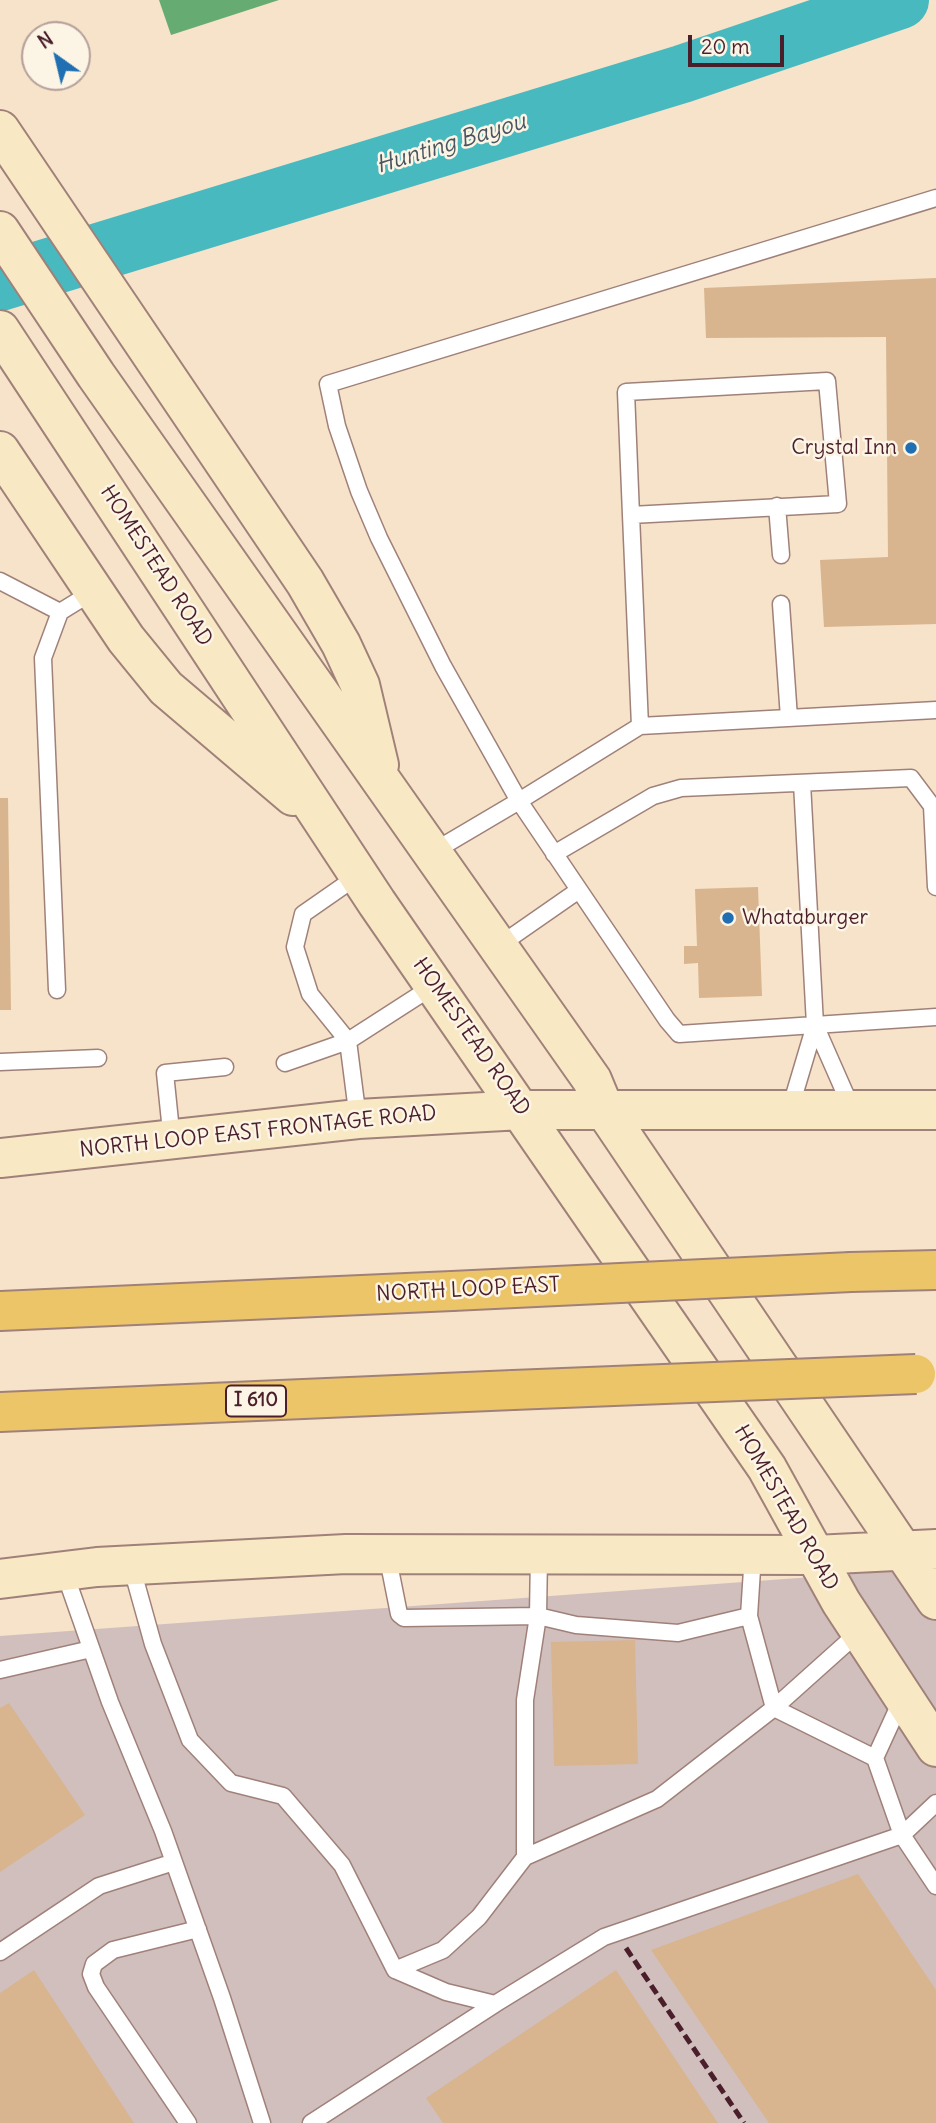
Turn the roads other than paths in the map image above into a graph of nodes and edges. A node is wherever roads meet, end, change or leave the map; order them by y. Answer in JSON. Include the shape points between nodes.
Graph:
{"nodes":[{"id":1,"x":0,"y":130,"type":"edge"},
{"id":2,"x":936,"y":198,"type":"edge"},
{"id":3,"x":0,"y":231,"type":"edge"},
{"id":4,"x":0,"y":330,"type":"edge"},
{"id":5,"x":0,"y":451,"type":"edge"},
{"id":6,"x":777,"y":506,"type":"junction"},
{"id":7,"x":631,"y":515,"type":"junction"},
{"id":8,"x":781,"y":555,"type":"dead end"},
{"id":9,"x":0,"y":581,"type":"edge"},
{"id":10,"x":94,"y":591,"type":"junction"},
{"id":11,"x":781,"y":604,"type":"dead end"},
{"id":12,"x":60,"y":612,"type":"junction"},
{"id":13,"x":936,"y":710,"type":"edge"},
{"id":14,"x":789,"y":718,"type":"junction"},
{"id":15,"x":640,"y":726,"type":"junction"},
{"id":16,"x":802,"y":783,"type":"junction"},
{"id":17,"x":385,"y":788,"type":"junction"},
{"id":18,"x":519,"y":801,"type":"junction"},
{"id":19,"x":324,"y":822,"type":"junction"},
{"id":20,"x":431,"y":853,"type":"junction"},
{"id":21,"x":554,"y":854,"type":"junction"},
{"id":22,"x":359,"y":875,"type":"junction"},
{"id":23,"x":936,"y":887,"type":"edge"},
{"id":24,"x":579,"y":890,"type":"junction"},
{"id":25,"x":497,"y":947,"type":"junction"},
{"id":26,"x":435,"y":985,"type":"junction"},
{"id":27,"x":57,"y":990,"type":"dead end"},
{"id":28,"x":936,"y":1017,"type":"edge"},
{"id":29,"x":816,"y":1025,"type":"junction"},
{"id":30,"x":348,"y":1041,"type":"junction"},
{"id":31,"x":98,"y":1058,"type":"dead end"},
{"id":32,"x":0,"y":1062,"type":"edge"},
{"id":33,"x":285,"y":1063,"type":"dead end"},
{"id":34,"x":225,"y":1067,"type":"dead end"},
{"id":35,"x":604,"y":1109,"type":"junction"},
{"id":36,"x":522,"y":1110,"type":"junction"},
{"id":37,"x":790,"y":1110,"type":"junction"},
{"id":38,"x":853,"y":1110,"type":"junction"},
{"id":39,"x":936,"y":1110,"type":"edge"},
{"id":40,"x":358,"y":1119,"type":"junction"},
{"id":41,"x":172,"y":1140,"type":"junction"},
{"id":42,"x":0,"y":1158,"type":"edge"},
{"id":43,"x":936,"y":1270,"type":"edge"},
{"id":44,"x":0,"y":1311,"type":"edge"},
{"id":45,"x":926,"y":1373,"type":"edge"},
{"id":46,"x":0,"y":1412,"type":"edge"},
{"id":47,"x":919,"y":1551,"type":"edge"},
{"id":48,"x":540,"y":1553,"type":"junction"},
{"id":49,"x":752,"y":1553,"type":"junction"},
{"id":50,"x":387,"y":1554,"type":"junction"},
{"id":51,"x":815,"y":1555,"type":"junction"},
{"id":52,"x":131,"y":1565,"type":"junction"},
{"id":53,"x":64,"y":1571,"type":"junction"},
{"id":54,"x":0,"y":1579,"type":"edge"},
{"id":55,"x":936,"y":1601,"type":"edge"},
{"id":56,"x":538,"y":1616,"type":"junction"},
{"id":57,"x":749,"y":1616,"type":"junction"},
{"id":58,"x":860,"y":1631,"type":"junction"},
{"id":59,"x":91,"y":1649,"type":"junction"},
{"id":60,"x":0,"y":1670,"type":"edge"},
{"id":61,"x":904,"y":1697,"type":"junction"},
{"id":62,"x":774,"y":1708,"type":"junction"},
{"id":63,"x":936,"y":1747,"type":"edge"},
{"id":64,"x":875,"y":1758,"type":"junction"},
{"id":65,"x":936,"y":1803,"type":"edge"},
{"id":66,"x":902,"y":1835,"type":"junction"},
{"id":67,"x":524,"y":1857,"type":"junction"},
{"id":68,"x":174,"y":1862,"type":"junction"},
{"id":69,"x":936,"y":1886,"type":"edge"},
{"id":70,"x":198,"y":1928,"type":"junction"},
{"id":71,"x":0,"y":1952,"type":"edge"},
{"id":72,"x":395,"y":1970,"type":"junction"},
{"id":73,"x":495,"y":2004,"type":"junction"},
{"id":74,"x":188,"y":2123,"type":"edge"},
{"id":75,"x":262,"y":2123,"type":"edge"},
{"id":76,"x":311,"y":2123,"type":"edge"}],
"edges":[{"from":1,"to":17,"type":"main road","via":[[305,582],[360,685]]},
{"from":2,"to":18,"type":"lane","via":[[328,384],[337,426],[384,550]]},
{"from":3,"to":17,"type":"main road"},
{"from":4,"to":19,"type":"main road","name":"HOMESTEAD ROAD"},
{"from":5,"to":10,"type":"main road"},
{"from":6,"to":7,"type":"lane"},
{"from":6,"to":7,"type":"lane","via":[[838,504],[827,381],[626,392]]},
{"from":6,"to":8,"type":"lane"},
{"from":7,"to":15,"type":"lane"},
{"from":9,"to":12,"type":"lane"},
{"from":10,"to":12,"type":"lane"},
{"from":10,"to":19,"type":"main road","via":[[125,639],[166,688]]},
{"from":11,"to":14,"type":"lane"},
{"from":12,"to":27,"type":"lane","via":[[43,658]]},
{"from":13,"to":14,"type":"lane"},
{"from":14,"to":15,"type":"lane"},
{"from":15,"to":18,"type":"lane"},
{"from":16,"to":21,"type":"lane","via":[[681,788],[653,796]]},
{"from":16,"to":23,"type":"lane","via":[[911,778],[932,806]]},
{"from":16,"to":29,"type":"lane"},
{"from":17,"to":20,"type":"main road"},
{"from":18,"to":20,"type":"lane"},
{"from":18,"to":21,"type":"lane"},
{"from":19,"to":22,"type":"main road","name":"HOMESTEAD ROAD"},
{"from":20,"to":25,"type":"main road"},
{"from":21,"to":24,"type":"lane"},
{"from":22,"to":26,"type":"main road","name":"HOMESTEAD ROAD"},
{"from":22,"to":30,"type":"lane","via":[[303,914],[295,947],[310,994]]},
{"from":24,"to":25,"type":"lane"},
{"from":24,"to":29,"type":"lane","via":[[679,1034]]},
{"from":25,"to":35,"type":"main road","via":[[592,1080]]},
{"from":26,"to":30,"type":"lane"},
{"from":26,"to":36,"type":"main road","name":"HOMESTEAD ROAD"},
{"from":28,"to":29,"type":"lane"},
{"from":29,"to":37,"type":"lane"},
{"from":29,"to":38,"type":"lane"},
{"from":30,"to":33,"type":"lane"},
{"from":30,"to":40,"type":"lane"},
{"from":31,"to":32,"type":"lane"},
{"from":34,"to":41,"type":"lane","via":[[164,1073]]},
{"from":35,"to":36,"type":"main road","name":"NORTH LOOP EAST FRONTAGE ROAD"},
{"from":35,"to":37,"type":"main road","name":"NORTH LOOP EAST FRONTAGE ROAD"},
{"from":35,"to":47,"type":"main road"},
{"from":36,"to":40,"type":"main road","name":"NORTH LOOP EAST FRONTAGE ROAD"},
{"from":36,"to":51,"type":"main road","name":"HOMESTEAD ROAD","via":[[767,1468]]},
{"from":37,"to":38,"type":"main road","name":"NORTH LOOP EAST FRONTAGE ROAD"},
{"from":38,"to":39,"type":"main road","name":"NORTH LOOP EAST FRONTAGE ROAD"},
{"from":40,"to":41,"type":"main road","name":"NORTH LOOP EAST FRONTAGE ROAD"},
{"from":41,"to":42,"type":"main road","name":"NORTH LOOP EAST FRONTAGE ROAD"},
{"from":43,"to":44,"type":"highway","name":"NORTH LOOP EAST","bridge":true},
{"from":45,"to":46,"type":"highway","number":"I 610","bridge":true},
{"from":47,"to":51,"type":"main road"},
{"from":47,"to":55,"type":"main road"},
{"from":48,"to":49,"type":"main road"},
{"from":48,"to":50,"type":"main road"},
{"from":48,"to":56,"type":"lane"},
{"from":49,"to":51,"type":"main road"},
{"from":49,"to":57,"type":"lane"},
{"from":50,"to":52,"type":"main road"},
{"from":50,"to":56,"type":"lane","via":[[401,1617]]},
{"from":51,"to":58,"type":"main road","name":"HOMESTEAD ROAD"},
{"from":52,"to":53,"type":"main road"},
{"from":52,"to":72,"type":"lane","via":[[153,1644],[190,1740],[231,1783],[283,1796],[342,1865]]},
{"from":53,"to":54,"type":"main road"},
{"from":53,"to":59,"type":"lane"},
{"from":56,"to":57,"type":"lane","via":[[576,1625],[678,1633]]},
{"from":56,"to":67,"type":"lane","via":[[525,1700]]},
{"from":57,"to":62,"type":"lane"},
{"from":58,"to":61,"type":"main road","name":"HOMESTEAD ROAD"},
{"from":58,"to":62,"type":"lane"},
{"from":59,"to":60,"type":"lane"},
{"from":59,"to":68,"type":"lane"},
{"from":61,"to":63,"type":"main road","name":"HOMESTEAD ROAD"},
{"from":61,"to":64,"type":"lane"},
{"from":62,"to":64,"type":"lane"},
{"from":62,"to":67,"type":"lane","via":[[657,1799]]},
{"from":64,"to":66,"type":"lane"},
{"from":65,"to":66,"type":"lane"},
{"from":66,"to":69,"type":"lane"},
{"from":66,"to":73,"type":"lane","via":[[604,1937]]},
{"from":67,"to":72,"type":"lane","via":[[479,1917],[443,1950]]},
{"from":68,"to":70,"type":"lane"},
{"from":68,"to":71,"type":"lane","via":[[99,1886]]},
{"from":70,"to":74,"type":"lane","via":[[113,1950],[94,1964],[91,1974]]},
{"from":70,"to":75,"type":"lane"},
{"from":72,"to":73,"type":"lane","via":[[446,1992]]},
{"from":73,"to":76,"type":"lane"}]}
